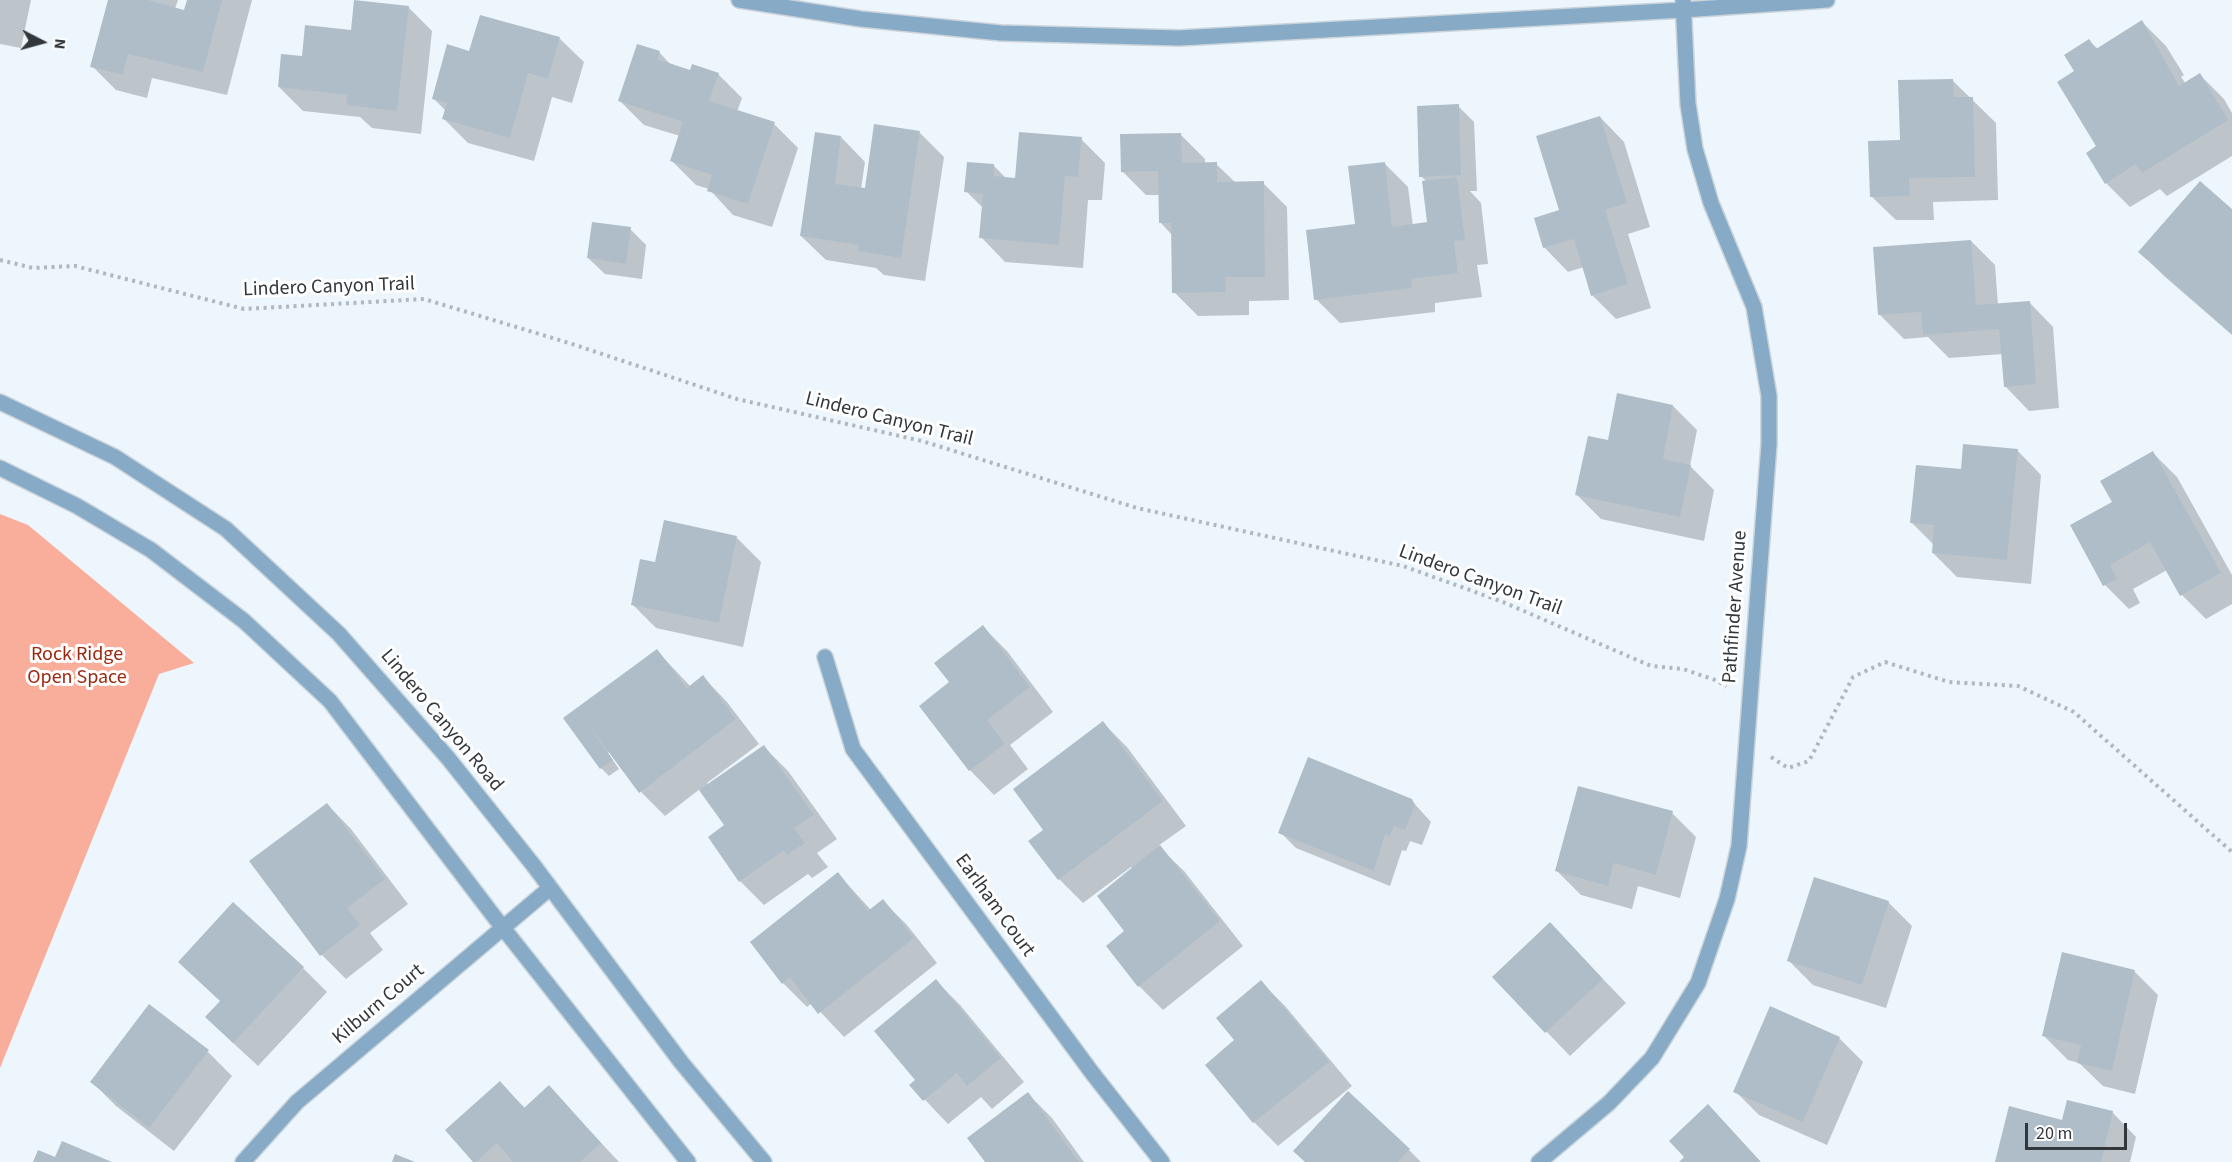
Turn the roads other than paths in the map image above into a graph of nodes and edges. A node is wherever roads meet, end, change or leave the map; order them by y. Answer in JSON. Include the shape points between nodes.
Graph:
{"nodes":[{"id":1,"x":739,"y":0,"type":"edge"},
{"id":2,"x":1827,"y":0,"type":"edge"},
{"id":3,"x":1683,"y":5,"type":"edge"},
{"id":4,"x":0,"y":402,"type":"edge"},
{"id":5,"x":0,"y":468,"type":"edge"},
{"id":6,"x":825,"y":657,"type":"dead end"},
{"id":7,"x":550,"y":888,"type":"junction"},
{"id":8,"x":502,"y":927,"type":"junction"},
{"id":9,"x":243,"y":1162,"type":"edge"},
{"id":10,"x":687,"y":1162,"type":"edge"},
{"id":11,"x":764,"y":1162,"type":"edge"},
{"id":12,"x":1162,"y":1162,"type":"edge"},
{"id":13,"x":1539,"y":1162,"type":"edge"}],
"edges":[{"from":1,"to":3,"type":"street","via":[[861,20],[1001,33],[1179,38]]},
{"from":2,"to":3,"type":"street"},
{"from":3,"to":13,"type":"street","name":"Pathfinder Avenue","via":[[1688,104],[1695,148],[1711,203],[1754,307],[1769,396],[1769,444],[1739,846],[1727,899],[1698,983],[1652,1058],[1609,1103]]},
{"from":4,"to":7,"type":"street","name":"Lindero Canyon Road","via":[[115,457],[226,529],[339,634],[448,758]]},
{"from":5,"to":8,"type":"street","via":[[77,506],[151,550],[244,621],[330,701]]},
{"from":6,"to":12,"type":"street","name":"Earlham Court","via":[[853,749]]},
{"from":7,"to":8,"type":"street","name":"Kilburn Court"},
{"from":7,"to":11,"type":"street","name":"Lindero Canyon Road","via":[[681,1062]]},
{"from":8,"to":9,"type":"street","name":"Kilburn Court","via":[[297,1102]]},
{"from":8,"to":10,"type":"street"}]}
